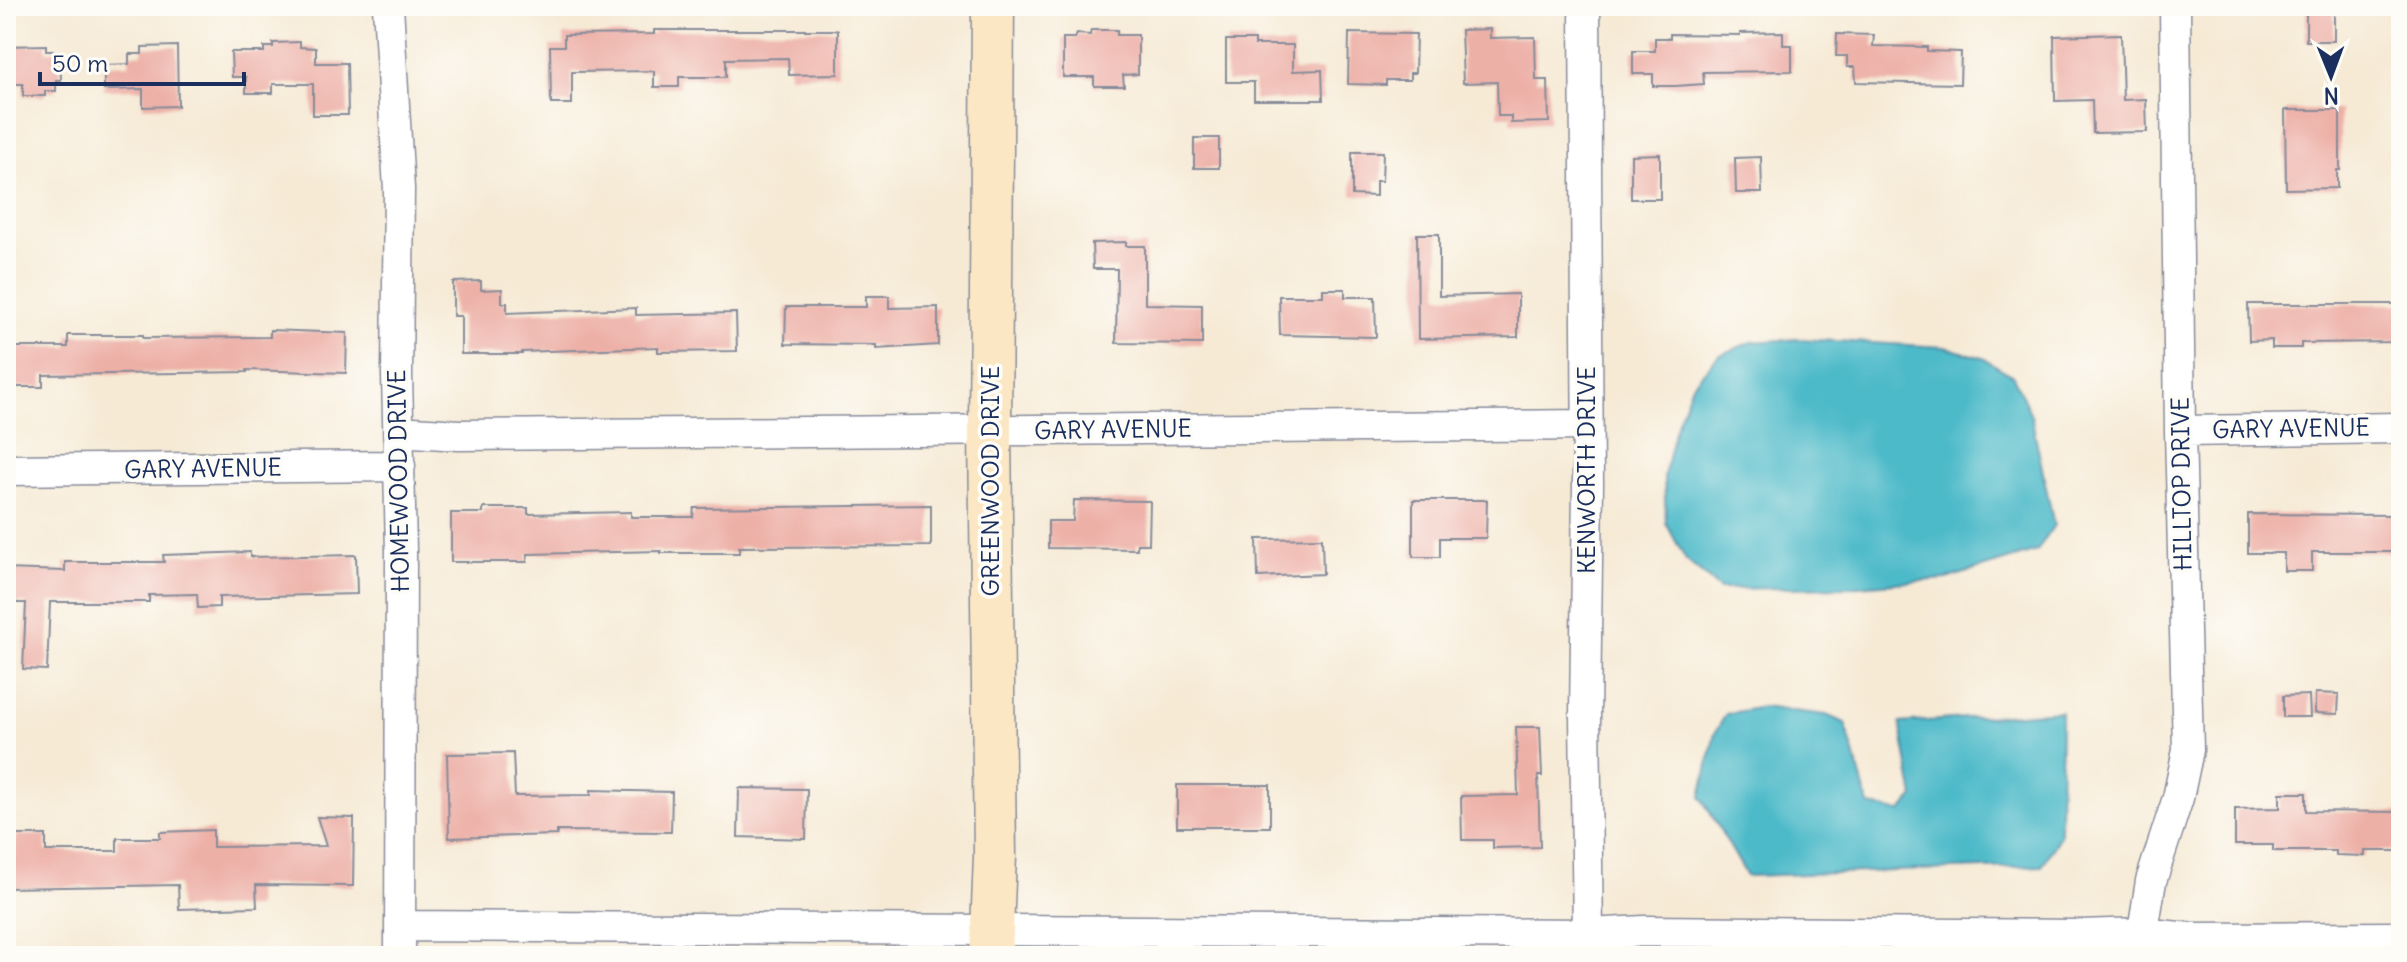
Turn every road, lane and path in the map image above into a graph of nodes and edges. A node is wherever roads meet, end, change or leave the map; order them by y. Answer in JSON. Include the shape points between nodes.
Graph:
{"nodes":[{"id":1,"x":388,"y":6,"type":"edge"},
{"id":2,"x":993,"y":6,"type":"edge"},
{"id":3,"x":1585,"y":6,"type":"edge"},
{"id":4,"x":2175,"y":6,"type":"edge"},
{"id":5,"x":1587,"y":425,"type":"junction"},
{"id":6,"x":2401,"y":428,"type":"edge"},
{"id":7,"x":399,"y":431,"type":"junction"},
{"id":8,"x":990,"y":431,"type":"junction"},
{"id":9,"x":2180,"y":431,"type":"junction"},
{"id":10,"x":400,"y":466,"type":"junction"},
{"id":11,"x":6,"y":470,"type":"edge"},
{"id":12,"x":400,"y":926,"type":"junction"},
{"id":13,"x":1588,"y":934,"type":"junction"},
{"id":14,"x":2401,"y":937,"type":"edge"},
{"id":15,"x":991,"y":944,"type":"edge"},
{"id":16,"x":2140,"y":945,"type":"edge"},
{"id":17,"x":400,"y":956,"type":"edge"}],
"edges":[{"from":1,"to":7,"type":"street","name":"HOMEWOOD DRIVE","via":[[399,189]]},
{"from":2,"to":8,"type":"street","name":"GREENWOOD DRIVE"},
{"from":3,"to":5,"type":"street","name":"KENWORTH DRIVE"},
{"from":4,"to":9,"type":"street","name":"HILLTOP DRIVE"},
{"from":5,"to":8,"type":"street","name":"GARY AVENUE"},
{"from":5,"to":13,"type":"street","name":"KENWORTH DRIVE"},
{"from":6,"to":9,"type":"street","name":"GARY AVENUE"},
{"from":7,"to":8,"type":"street","name":"GARY AVENUE"},
{"from":7,"to":10,"type":"street","name":"HOMEWOOD DRIVE"},
{"from":8,"to":15,"type":"street","name":"GREENWOOD DRIVE","via":[[995,856]]},
{"from":9,"to":16,"type":"street","name":"HILLTOP DRIVE","via":[[2188,750],[2151,881]]},
{"from":10,"to":11,"type":"street","name":"GARY AVENUE"},
{"from":10,"to":12,"type":"street","name":"HOMEWOOD DRIVE"},
{"from":12,"to":15,"type":"street"},
{"from":12,"to":17,"type":"street","name":"HOMEWOOD DRIVE"},
{"from":13,"to":15,"type":"street"},
{"from":13,"to":16,"type":"street","via":[[2080,935]]},
{"from":14,"to":16,"type":"street","via":[[2189,938]]}]}
